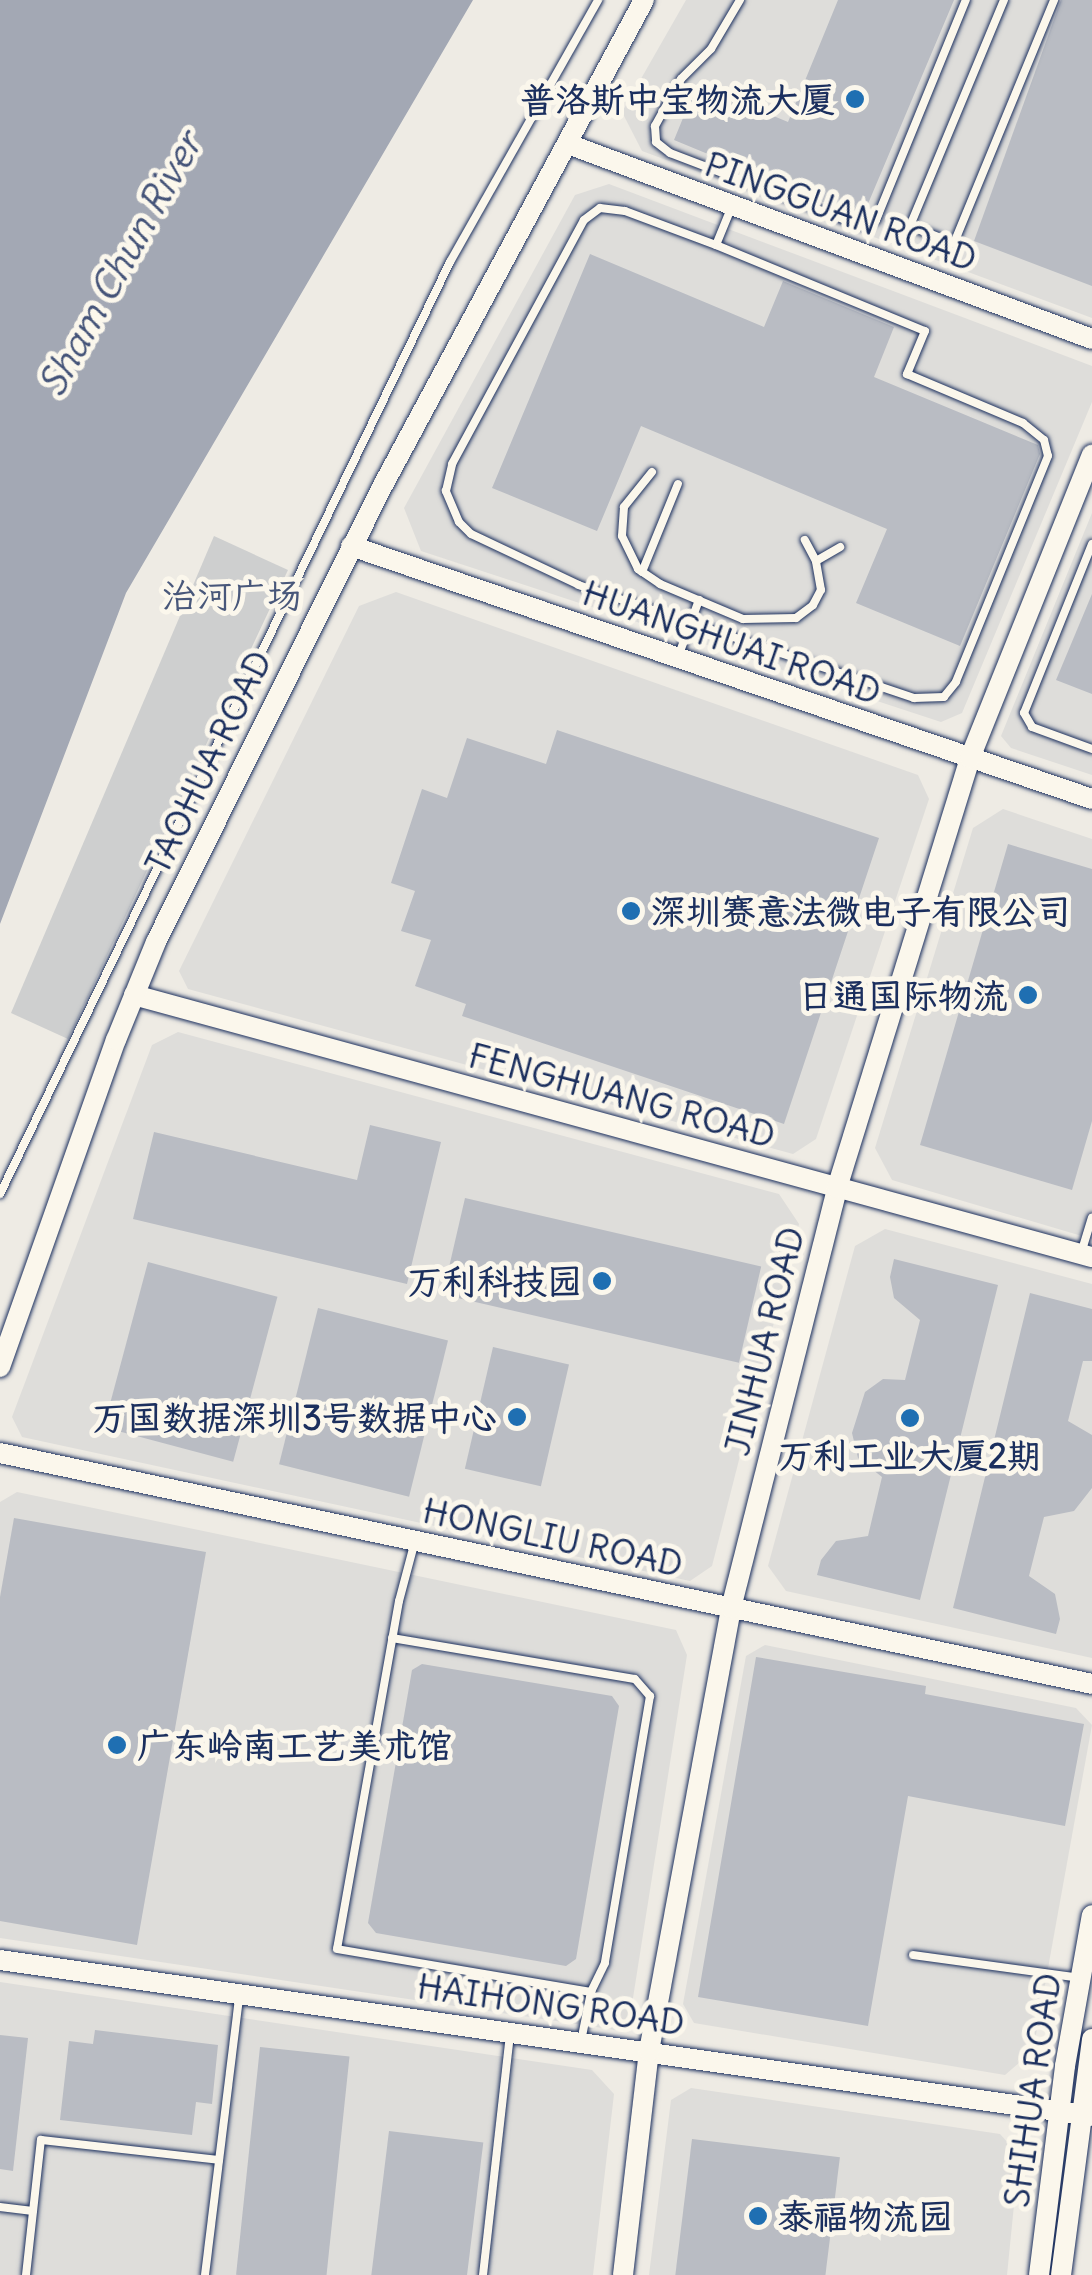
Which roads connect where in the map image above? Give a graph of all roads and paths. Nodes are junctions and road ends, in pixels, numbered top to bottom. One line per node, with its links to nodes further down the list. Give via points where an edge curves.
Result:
1 (598, 0): 28 (lane, via 450,262)
2 (644, 0): 7 (street, TAOHUA ROAD)
3 (740, 0): 4 (lane, via 712,49 681,79 655,126 656,142 861,226 876,220)
4 (966, 0)
5 (1004, 0): 6 (lane, via 910,226 954,243)
6 (1054, 0)
7 (568, 144): 8 (street, PINGGUAN ROAD); 16 (street, TAOHUA ROAD)
8 (732, 206): 9 (lane); 10 (street, PINGGUAN ROAD)
9 (716, 245): 21 (lane, via 625,211 592,212 447,479 451,508 471,534 578,586); 21 (lane, via 925,331 907,374 1022,423 1044,440 1048,456 956,682 944,697 914,698)
10 (1092, 339)
11 (1092, 455): 24 (street, JINHUA ROAD)
12 (652, 472): 19 (lane, via 631,494 622,520 624,546)
13 (678, 484): 19 (lane)
14 (805, 540): 18 (lane)
15 (1092, 544): 23 (lane, via 1024,713 1032,727)
16 (351, 546): 22 (street, HUANGHUAI ROAD); 26 (street, TAOHUA ROAD)
17 (840, 547): 18 (lane)
18 (816, 562): 20 (lane, via 821,590 796,618 743,618)
19 (642, 572): 20 (lane)
20 (699, 600): 21 (lane)
21 (690, 624): 22 (lane)
22 (678, 658): 24 (street, HUANGHUAI ROAD)
23 (1092, 748)
24 (970, 758): 25 (street, HUANGHUAI ROAD); 27 (street, JINHUA ROAD)
25 (1092, 799)
26 (134, 995): 27 (street, FENGHUANG ROAD); 31 (street, TAOHUA ROAD)
27 (836, 1188): 30 (street, FENGHUANG ROAD); 34 (street, JINHUA ROAD)
28 (0, 1194)
29 (1092, 1216): 30 (lane)
30 (1086, 1256)
31 (0, 1367)
32 (0, 1454): 33 (street, HONGLIU ROAD)
33 (415, 1541): 34 (street, HONGLIU ROAD); 35 (lane)
34 (731, 1608): 36 (street, HONGLIU ROAD); 46 (street, JINHUA ROAD)
35 (392, 1638): 41 (lane, via 645,1686 650,1709 605,1963); 41 (lane, via 336,1949)
36 (1092, 1684)
37 (1092, 1914): 40 (street, SHIHUA ROAD)
38 (914, 1955): 40 (lane)
39 (0, 1960): 42 (street, HAIHONG ROAD)
40 (1080, 1978): 47 (street, SHIHUA ROAD)
41 (590, 1992): 45 (lane)
42 (239, 1994): 43 (street, HAIHONG ROAD); 48 (lane)
43 (511, 2032): 45 (street, HAIHONG ROAD); 53 (lane)
44 (1092, 2039): 47 (street, SHIHUA ROAD)
45 (581, 2041): 46 (street, HAIHONG ROAD)
46 (649, 2050): 47 (street, HAIHONG ROAD); 54 (street, JINHUA ROAD)
47 (1077, 2113): 55 (street, SHIHUA ROAD); 56 (street, SHIHUA ROAD)
48 (219, 2160): 50 (lane, via 41,2140); 52 (lane)
49 (0, 2207): 50 (lane)
50 (33, 2210): 51 (lane)
51 (26, 2275)
52 (205, 2275)
53 (483, 2275)
54 (623, 2275)
55 (1039, 2275)
56 (1061, 2275)

